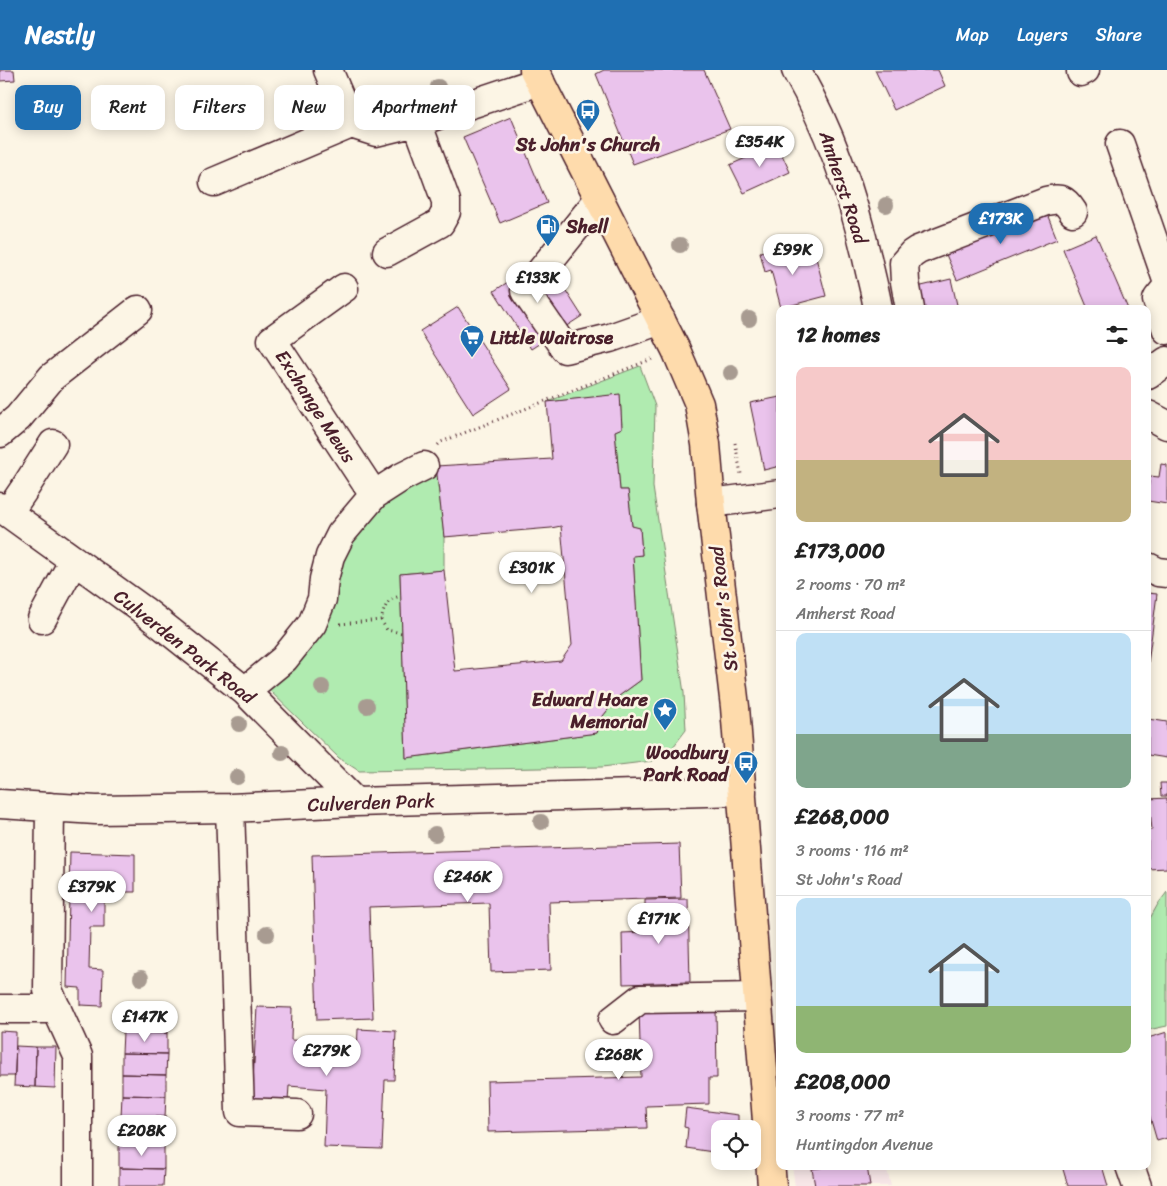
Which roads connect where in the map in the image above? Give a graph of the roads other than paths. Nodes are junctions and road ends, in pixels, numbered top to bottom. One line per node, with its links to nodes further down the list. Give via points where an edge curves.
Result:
1 (328, 70): 5 (street)
2 (796, 70): 18 (street, Amherst Road, via 820,117 845,180)
3 (537, 76): 4 (street); 12 (highway, St John's Road)
4 (475, 100)
5 (351, 124): 6 (street); 11 (street)
6 (354, 125)
7 (370, 130): 8 (street)
8 (384, 130)
9 (420, 130): 14 (street, via 444,194 446,212 440,223)
10 (1120, 144): 15 (street)
11 (214, 182)
12 (599, 199): 21 (highway, St John's Road); 21 (street, via 525,291 565,349)
13 (1073, 212): 19 (street, via 1068,204 1057,198 918,250 904,263)
14 (387, 252)
15 (1167, 280)
16 (1167, 287): 22 (street, via 1158,300)
17 (344, 288): 30 (street, Exchange Mews, via 272,340)
18 (877, 305)
19 (909, 305)
20 (138, 310): 27 (street, via 52,377 18,418)
21 (661, 320): 32 (highway, St John's Road, via 699,404)
22 (1167, 330)
23 (1167, 361): 24 (street)
24 (1151, 373)
25 (1151, 417): 26 (street)
26 (1167, 426)
27 (0, 433)
28 (53, 444): 33 (street, via 23,491)
29 (424, 466): 30 (street)
30 (374, 495): 38 (street, via 341,534 330,556 322,598 312,624 284,659)
31 (776, 495): 32 (street)
32 (711, 503): 39 (highway, St John's Road)
33 (4, 510): 34 (street, Culverden Park Road)
34 (74, 560): 37 (street); 38 (street, Culverden Park Road)
35 (1151, 568): 36 (street)
36 (1167, 573)
37 (42, 618)
38 (245, 691): 40 (street, Culverden Park Road)
39 (742, 791): 40 (street, Culverden Park); 44 (highway, St John's Road)
40 (355, 802): 43 (street, Culverden Park)
41 (0, 804): 42 (street, Culverden Park)
42 (50, 807): 43 (street, Culverden Park, via 96,810); 46 (street, via 48,990)
43 (230, 808): 49 (street, via 240,1112)
44 (758, 997): 47 (street, via 640,999); 48 (highway, St John's Road)
45 (0, 1009): 46 (street)
46 (57, 1009): 51 (street, via 78,1056)
47 (613, 1020)
48 (773, 1098): 52 (highway, St John's Road)
49 (297, 1114)
50 (1131, 1170): 53 (street)
51 (78, 1186)
52 (772, 1186)
53 (1137, 1186)

